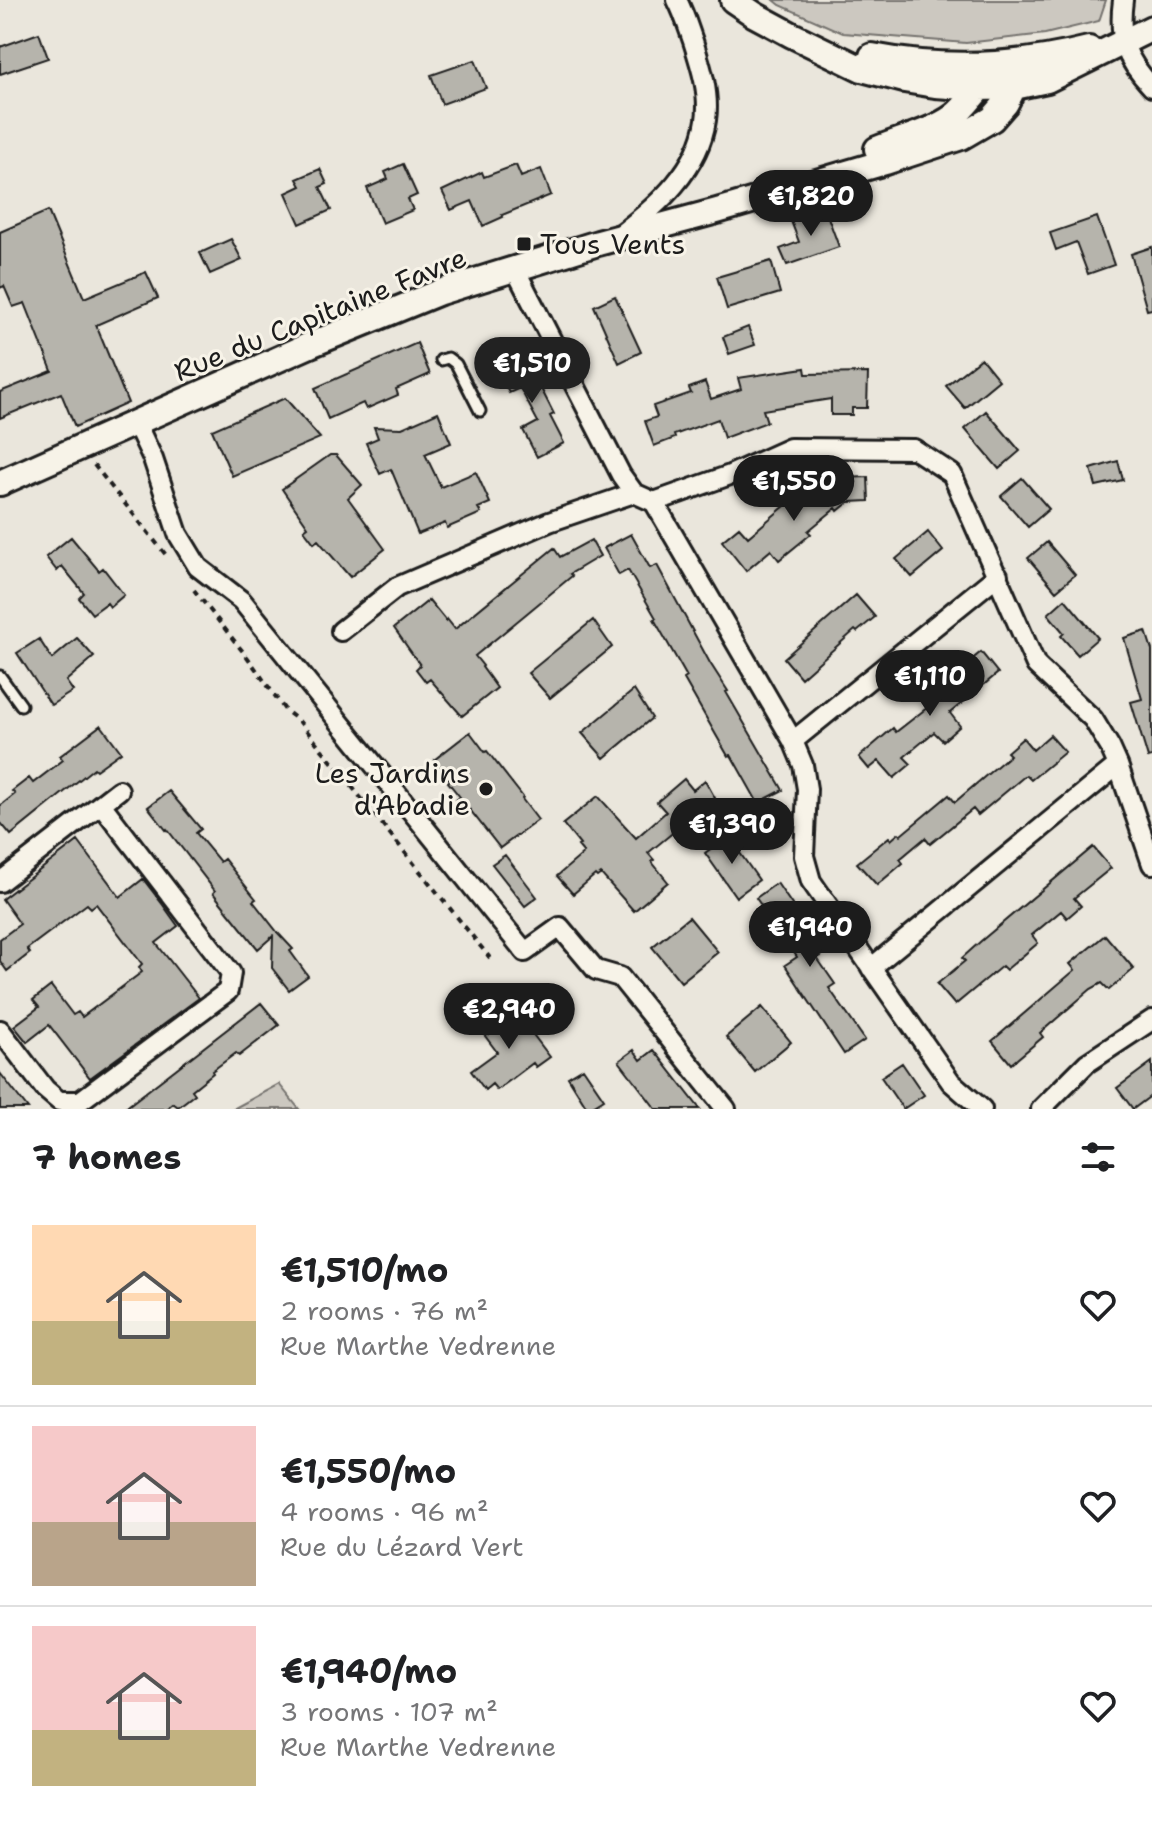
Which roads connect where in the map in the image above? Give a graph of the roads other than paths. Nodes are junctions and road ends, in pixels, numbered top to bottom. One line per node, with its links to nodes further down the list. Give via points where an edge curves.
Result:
1 (677, 0): 11 (street, via 702,71 706,122 688,167 650,211)
2 (733, 0): 6 (street)
3 (1123, 0): 5 (street)
4 (1152, 28): 5 (street)
5 (1122, 41): 7 (street, via 1033,73); 7 (street, via 1047,80); 8 (street)
6 (817, 47): 7 (street); 9 (street, via 862,69 904,80)
7 (1010, 75): 9 (street); 10 (street, Rue du Capitaine Favre, via 1006,103 992,119 961,137)
8 (1152, 87)
9 (980, 88): 10 (street, Rue du Capitaine Favre, via 942,123)
10 (717, 211): 11 (street, Rue du Capitaine Favre)
11 (614, 240): 12 (street, Rue du Capitaine Favre)
12 (515, 269): 15 (street, Rue du Capitaine Favre, via 384,314); 17 (street)
13 (441, 360): 14 (lane, via 456,364)
14 (480, 411)
15 (136, 423): 16 (street, Rue du Capitaine Favre); 32 (street, via 178,534 198,567 242,601 525,952 560,927 596,970 620,977)
16 (0, 483)
17 (634, 493): 18 (street); 20 (street, via 549,522 397,587)
18 (654, 502): 19 (street, via 790,448 914,449 952,474); 23 (street)
19 (998, 575): 23 (street); 24 (street, via 1036,665 1093,719)
20 (341, 631)
21 (0, 676): 22 (lane)
22 (21, 705)
23 (793, 741): 29 (street, via 807,789 804,856 811,881)
24 (1118, 765): 27 (street); 29 (street)
25 (119, 790): 26 (street)
26 (101, 804): 28 (street); 31 (street, via 231,973 228,991 80,1101 59,1101 45,1089)
27 (1152, 864)
28 (0, 882)
29 (871, 968): 33 (street, via 951,1082)
30 (1152, 1020): 34 (street, via 1087,1063)
31 (0, 1030)
32 (726, 1109)
33 (982, 1109)
34 (1041, 1109)

